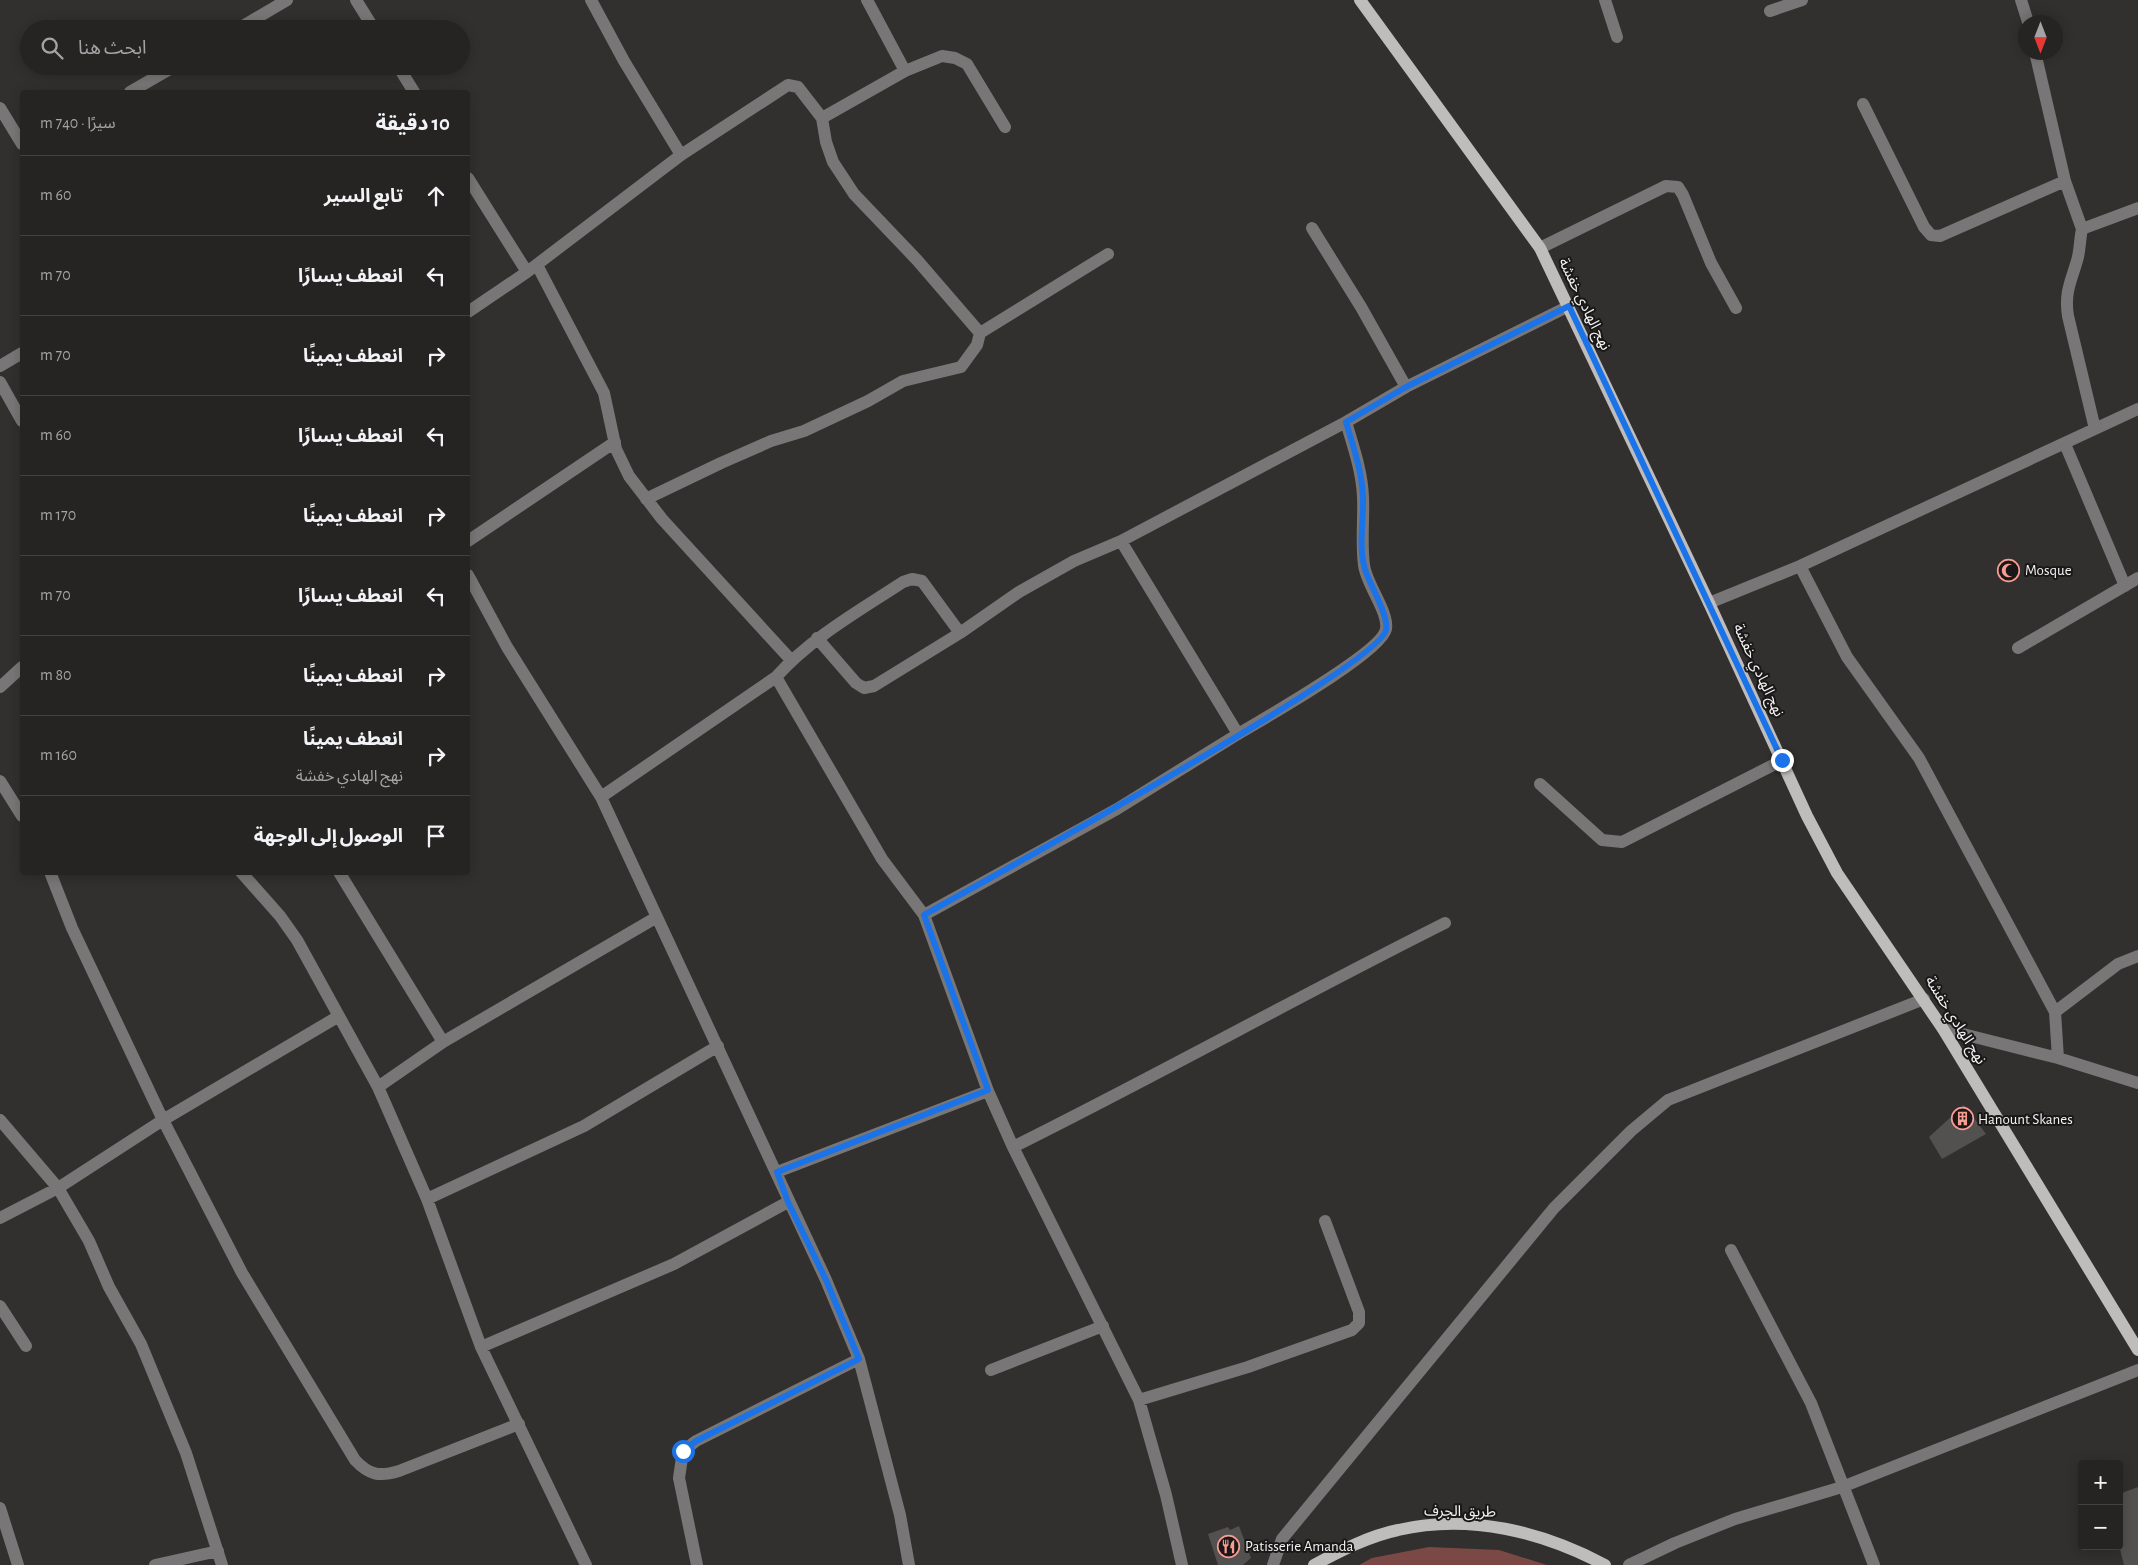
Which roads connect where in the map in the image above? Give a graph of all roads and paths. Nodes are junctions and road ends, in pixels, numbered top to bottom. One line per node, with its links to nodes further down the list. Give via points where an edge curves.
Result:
1 (287, 0): 11 (street)
2 (356, 0): 12 (street)
3 (591, 0): 25 (street)
4 (867, 0): 15 (street)
5 (1360, 0): 31 (main road, نهج الهادي خفشة)
6 (1605, 0): 13 (street)
7 (1802, 0): 9 (street)
8 (2021, 0): 10 (street)
9 (1770, 11)
10 (2026, 15)
11 (253, 20)
12 (368, 20)
13 (1617, 37)
14 (2037, 60): 27 (street)
15 (905, 71): 22 (street); 23 (street, via 942,56 967,64)
16 (159, 75): 18 (street)
17 (404, 75): 19 (street)
18 (133, 90)
19 (413, 90)
20 (1863, 104): 27 (street, via 1924,227 1931,235 1940,236)
21 (0, 108): 24 (street)
22 (822, 118): 25 (street, via 798,87 788,84); 37 (street, via 833,162 854,194)
23 (1005, 127)
24 (20, 141)
25 (681, 155): 33 (street)
26 (470, 181): 33 (street)
27 (2065, 181): 30 (street)
28 (2138, 208): 30 (street)
29 (1312, 228): 41 (street)
30 (2082, 229): 45 (street, via 2066,300)
31 (1540, 248): 34 (main road, نهج الهادي خفشة); 35 (street, via 1666,186 1678,186 1711,263)
32 (1108, 254): 37 (street)
33 (532, 269): 36 (street); 46 (street, via 604,393)
34 (1569, 306): 41 (street); 55 (main road, نهج الهادي خفشة)
35 (1736, 308)
36 (470, 311)
37 (980, 333): 48 (street, via 977,345 961,367 903,381 868,402 804,431 770,441)
38 (20, 353): 39 (street)
39 (0, 366)
40 (0, 382): 43 (street)
41 (1406, 387): 44 (street)
42 (2138, 409): 45 (street)
43 (20, 417)
44 (1346, 422): 50 (street); 63 (street, via 1363,495 1364,568 1386,630 1381,640 1339,673)
45 (2095, 429): 47 (street)
46 (615, 442): 48 (street, via 621,462); 49 (street)
47 (2064, 444): 51 (street); 54 (street)
48 (646, 499): 59 (street)
49 (470, 540)
50 (1121, 542): 56 (street, via 1074,561 1019,592); 63 (street)
51 (1800, 566): 55 (street); 77 (street, via 1847,657 1919,758)
52 (2138, 578): 54 (street)
53 (470, 579): 67 (street, via 507,646)
54 (2124, 586): 58 (street)
55 (1710, 603): 64 (main road, نهج الهادي خفشة)
56 (960, 633): 57 (street, via 874,686 864,688); 57 (street, via 922,581 912,579)
57 (817, 638): 59 (street)
58 (2018, 648)
59 (792, 660): 61 (street)
60 (20, 669): 62 (street)
61 (776, 677): 67 (street); 72 (street, via 882,859)
62 (0, 687)
63 (1238, 734): 72 (street, via 1117,809)
64 (1782, 760): 66 (street, via 1622,842 1602,840); 76 (main road, نهج الهادي خفشة, via 1837,873)
65 (0, 781): 68 (street)
66 (1540, 784)
67 (601, 797): 73 (street)
68 (20, 813)
69 (51, 875): 87 (street, via 72,928)
70 (244, 875): 78 (street, via 297,940)
71 (341, 875): 80 (street)
72 (924, 915): 85 (street)
73 (657, 917): 80 (street); 81 (street)
74 (1445, 924): 88 (street)
75 (2138, 956): 77 (street, via 2118,964)
76 (1924, 1000): 79 (main road, نهج الهادي خفشة); 116 (street, via 1668,1100 1631,1131 1554,1208 1282,1539)
77 (2055, 1012): 82 (street)
78 (339, 1016): 84 (street); 87 (street)
79 (1943, 1029): 82 (street); 100 (main road, نهج الهادي خفشة)
80 (443, 1042): 84 (street)
81 (718, 1046): 89 (street); 91 (street, via 584,1126)
82 (2058, 1058): 83 (street)
83 (2138, 1083)
84 (378, 1087): 91 (street)
85 (988, 1090): 88 (street); 89 (street)
86 (0, 1120): 90 (street)
87 (163, 1120): 90 (street); 105 (street, via 242,1273 364,1470 374,1475 399,1472)
88 (1013, 1147): 97 (street)
89 (777, 1172): 92 (street)
90 (58, 1188): 93 (street); 108 (street, via 141,1344 186,1453)
91 (428, 1199): 99 (street)
92 (788, 1202): 99 (street, via 674,1264); 101 (street)
93 (0, 1218)
94 (1325, 1221): 104 (street, via 1359,1312 1358,1323 1352,1330 1248,1367)
95 (1732, 1250): 106 (street, via 1811,1403)
96 (0, 1306): 98 (street)
97 (1103, 1326): 102 (street); 104 (street)
98 (26, 1346)
99 (481, 1347): 105 (street)
100 (2138, 1350)
101 (859, 1359): 113 (street, via 696,1441 683,1451 679,1478); 114 (street, via 900,1515)
102 (992, 1370)
103 (2138, 1370): 106 (street)
104 (1139, 1400): 115 (street)
105 (520, 1424): 112 (street)
106 (1842, 1486): 119 (street, via 1735,1519); 120 (street)
107 (0, 1508): 109 (street)
108 (218, 1551): 110 (street); 111 (street)
109 (18, 1565)
110 (156, 1565)
111 (222, 1565)
112 (586, 1565)
113 (698, 1565)
114 (909, 1565)
115 (1182, 1565)
116 (1273, 1565)
117 (1314, 1565): 118 (main road, طريق الجرف, via 1366,1540 1398,1530 1429,1525 1461,1525 1504,1528 1544,1537 1575,1548)
118 (1606, 1565)
119 (1629, 1565)
120 (1874, 1565)

